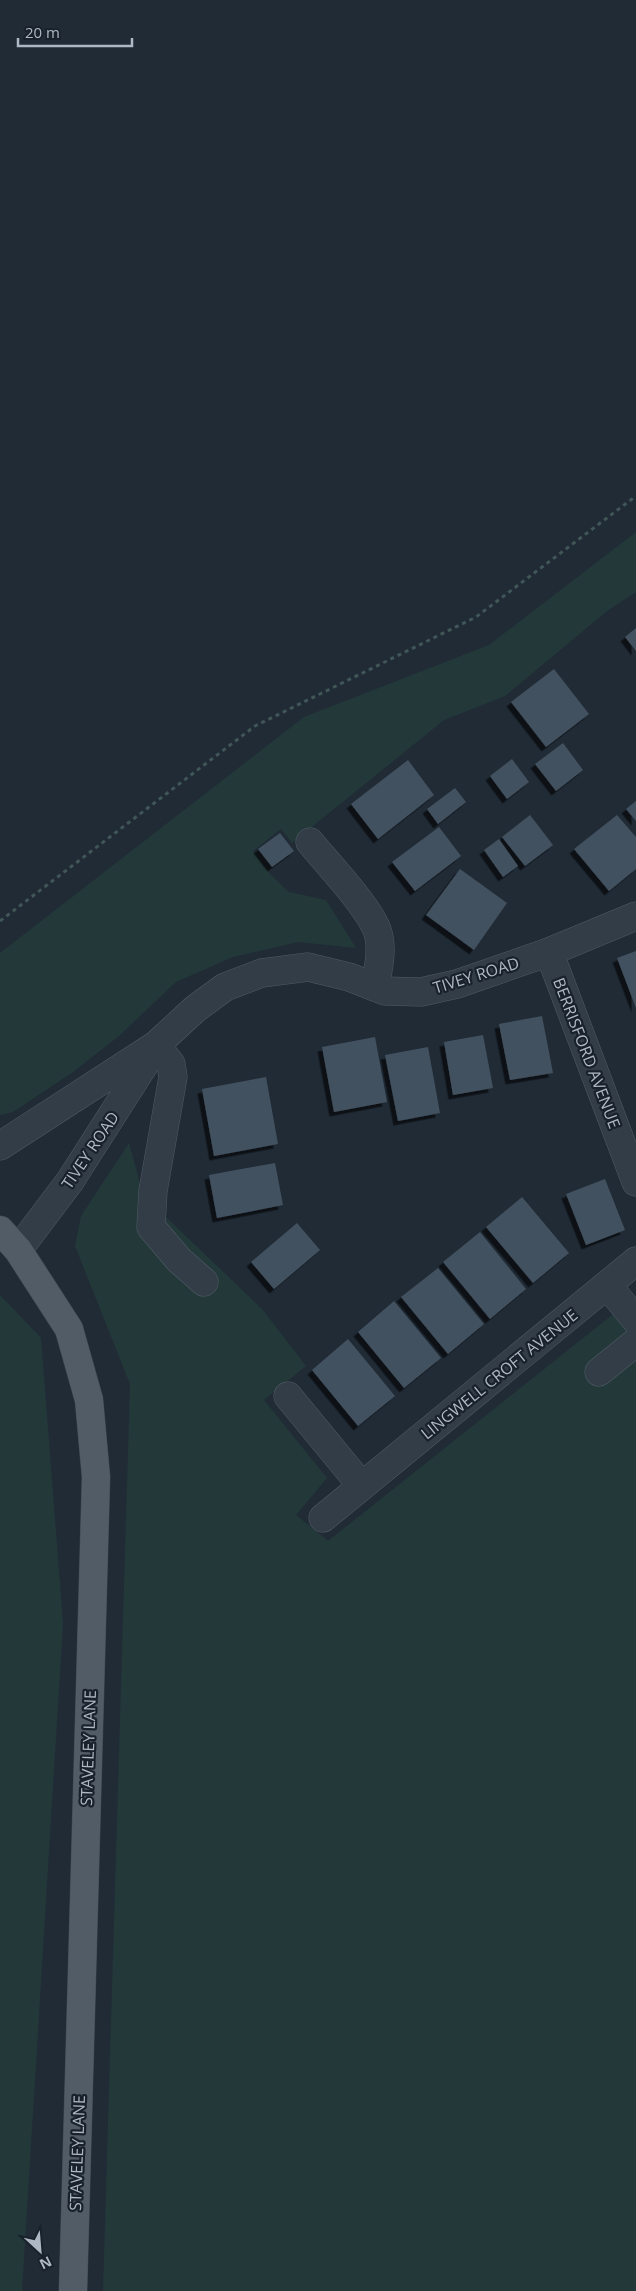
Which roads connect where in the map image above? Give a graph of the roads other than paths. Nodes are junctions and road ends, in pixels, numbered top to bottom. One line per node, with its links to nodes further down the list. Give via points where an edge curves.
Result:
1 (310, 842): 4 (street, via 368,914 378,933 380,954)
2 (636, 916): 3 (street, TIVEY ROAD)
3 (549, 952): 4 (street, TIVEY ROAD, via 457,984 421,992 385,991); 7 (street, BERRISFORD AVENUE)
4 (375, 987): 5 (street, TIVEY ROAD, via 308,967 262,973 225,987 195,1009)
5 (156, 1046): 6 (street, TIVEY ROAD); 9 (street, TIVEY ROAD, via 70,1181); 11 (street, via 171,1064 173,1077 153,1191 151,1227 179,1260)
6 (0, 1146)
7 (636, 1182)
8 (0, 1230): 9 (main road, STAVELEY LANE)
9 (18, 1250): 19 (main road, STAVELEY LANE, via 69,1329 88,1400 96,1477)
10 (636, 1261): 12 (street, LINGWELL CROFT AVENUE)
11 (204, 1282)
12 (607, 1285): 13 (street); 17 (street, LINGWELL CROFT AVENUE)
13 (636, 1320)
14 (636, 1342): 15 (street)
15 (599, 1372)
16 (288, 1396): 17 (street)
17 (362, 1486): 18 (street, LINGWELL CROFT AVENUE)
18 (323, 1518)
19 (73, 2291)

